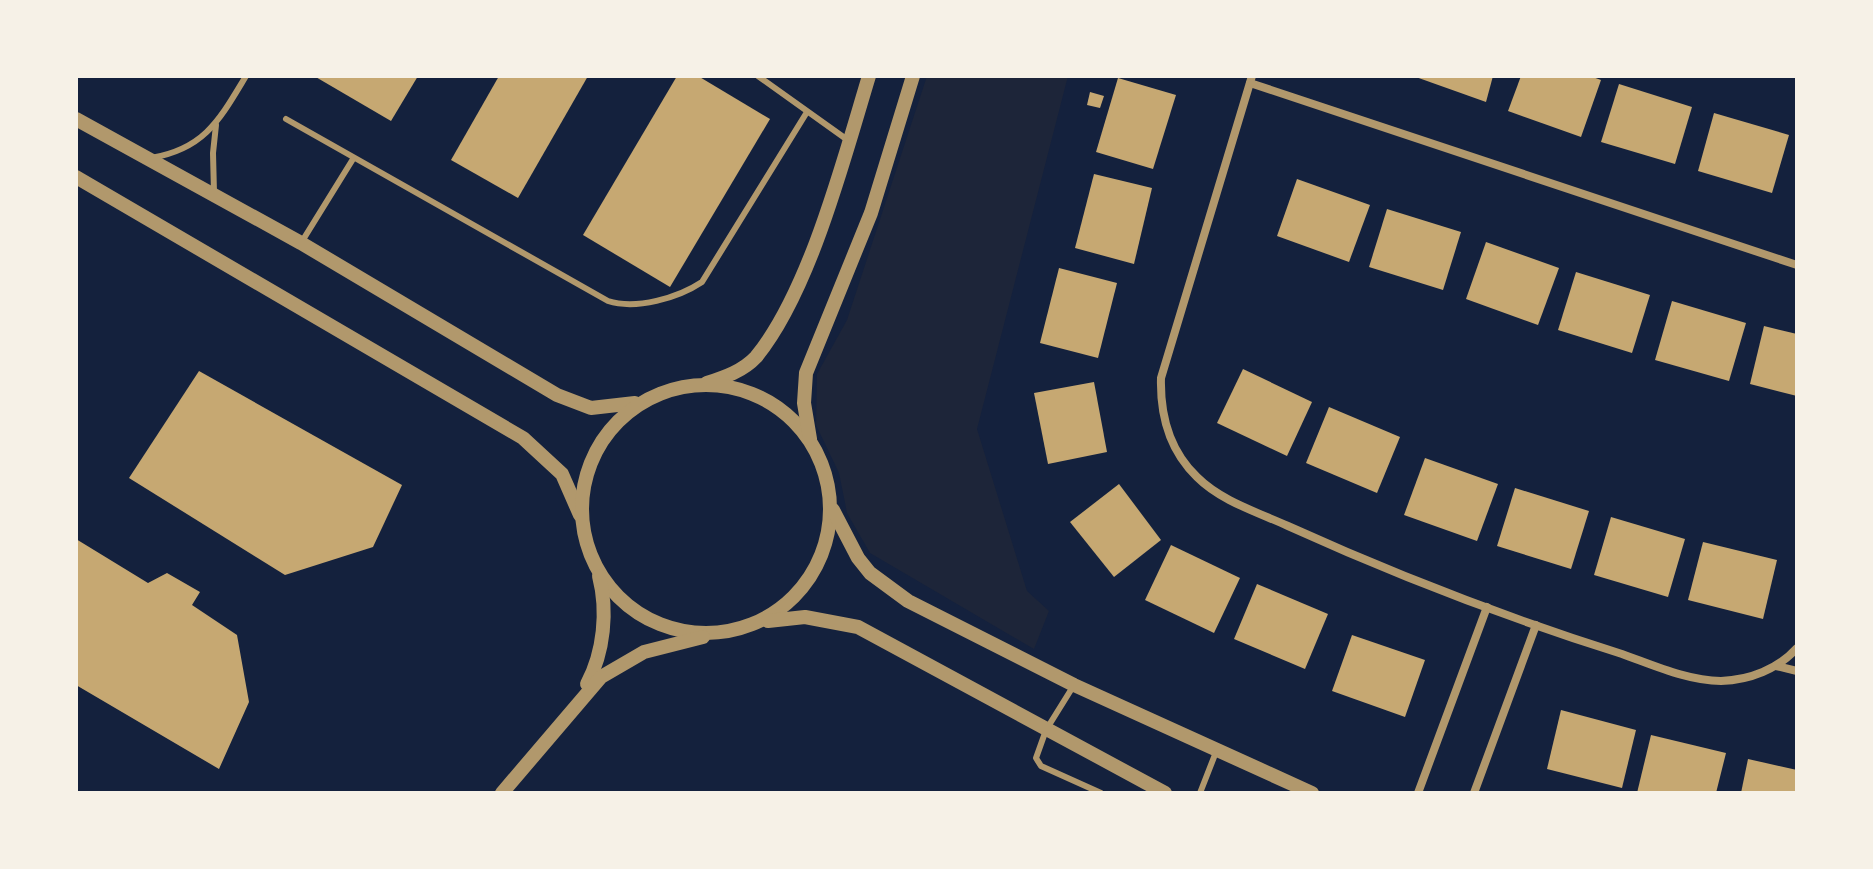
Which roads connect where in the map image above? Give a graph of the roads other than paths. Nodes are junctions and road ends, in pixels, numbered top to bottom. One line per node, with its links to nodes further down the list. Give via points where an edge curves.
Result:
1 (246, 76): 9 (lane)
2 (758, 76): 6 (lane)
3 (869, 76): 10 (street)
4 (913, 76): 19 (street, via 871,213 806,373)
5 (1251, 80): 16 (street); 23 (street, via 1161,378 1162,413 1173,446 1184,464 1217,493)
6 (807, 112): 10 (lane); 12 (lane, via 709,274 682,293 636,304 608,301)
7 (76, 119): 11 (street)
8 (286, 119): 12 (lane)
9 (216, 125): 11 (lane, via 178,151); 14 (lane)
10 (849, 141): 17 (street, via 819,232 765,343 743,368)
11 (148, 158): 14 (street)
12 (353, 159): 15 (lane)
13 (76, 177): 21 (street, via 523,438 562,474)
14 (214, 195): 15 (street)
15 (301, 243): 18 (street, via 575,404 607,409)
16 (1797, 265)
17 (706, 384): 18 (street, via 675,388); 19 (street, via 746,391 782,410)
18 (647, 400): 21 (street, via 623,416 590,464)
19 (810, 440): 20 (street, via 825,470)
20 (831, 503): 24 (street, via 827,540 813,574 790,602); 30 (street, via 846,542 886,586)
21 (583, 522): 22 (street)
22 (598, 570): 26 (street, via 620,599 649,620 683,632); 31 (street, via 605,610 602,633 593,672)
23 (1487, 607): 25 (street); 39 (street)
24 (760, 622): 26 (street); 32 (street, via 805,617 858,627)
25 (1536, 625): 28 (street, via 1700,679 1740,679); 40 (street)
26 (718, 634): 31 (street, via 644,652 601,677)
27 (1797, 648): 28 (street)
28 (1776, 666): 29 (street)
29 (1797, 671)
30 (1074, 685): 32 (lane); 33 (street)
31 (575, 705): 34 (street)
32 (1046, 730): 35 (lane, via 1037,748 1041,766); 36 (street)
33 (1217, 751): 37 (lane); 38 (street)
34 (502, 793)
35 (1101, 793)
36 (1165, 793)
37 (1200, 793)
38 (1312, 793)
39 (1418, 793)
40 (1474, 793)

